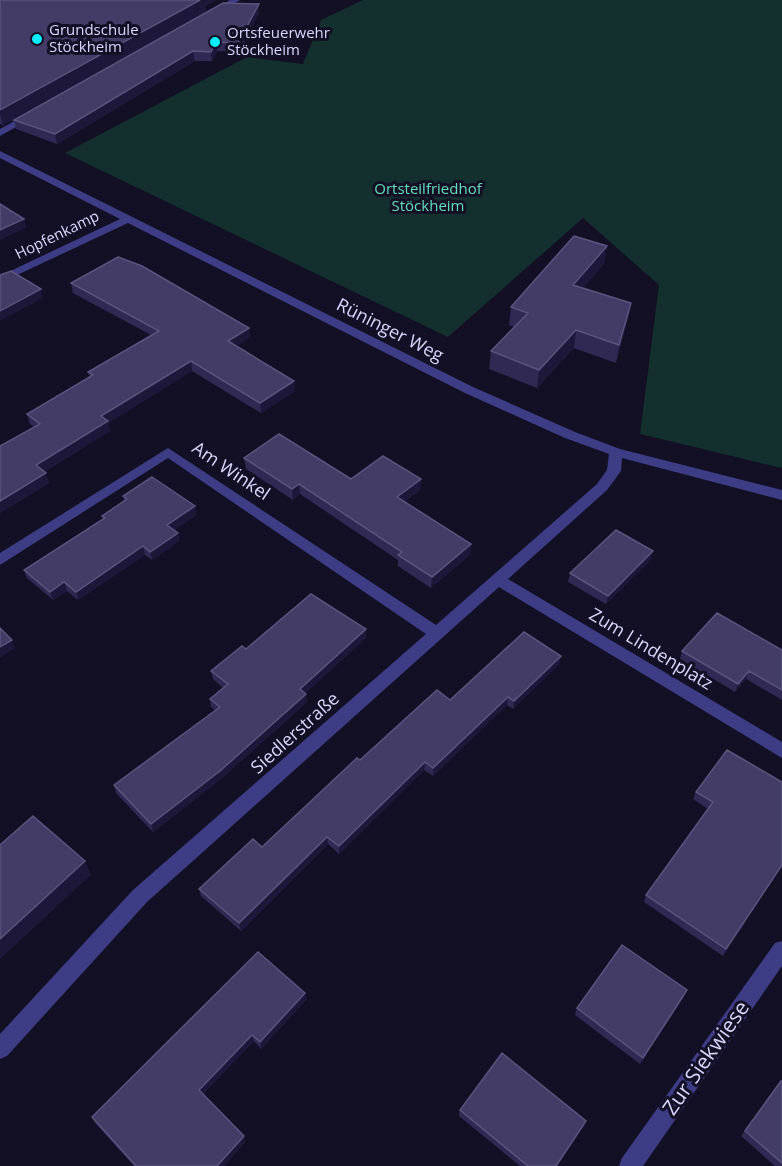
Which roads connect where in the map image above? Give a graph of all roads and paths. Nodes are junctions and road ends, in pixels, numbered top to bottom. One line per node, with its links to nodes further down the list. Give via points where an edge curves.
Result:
1 (236, 0): 2 (street)
2 (205, 17)
3 (41, 110): 4 (street)
4 (0, 133)
5 (0, 153): 6 (street, Rüninger Weg)
6 (128, 219): 7 (street, Hopfenkamp); 8 (street, Rüninger Weg, via 469,390)
7 (0, 280)
8 (616, 452): 9 (street, Rüninger Weg); 11 (street, Siedlerstraße, via 614,471 602,487)
9 (782, 495)
10 (0, 560): 12 (street, Am Winkel, via 168,453)
11 (499, 580): 12 (street, Siedlerstraße); 13 (street, Zum Lindenplatz)
12 (437, 633): 15 (street, Siedlerstraße, via 140,896)
13 (782, 752)
14 (782, 950): 16 (street, Zur Siekwiese)
15 (0, 1049)
16 (630, 1166)

